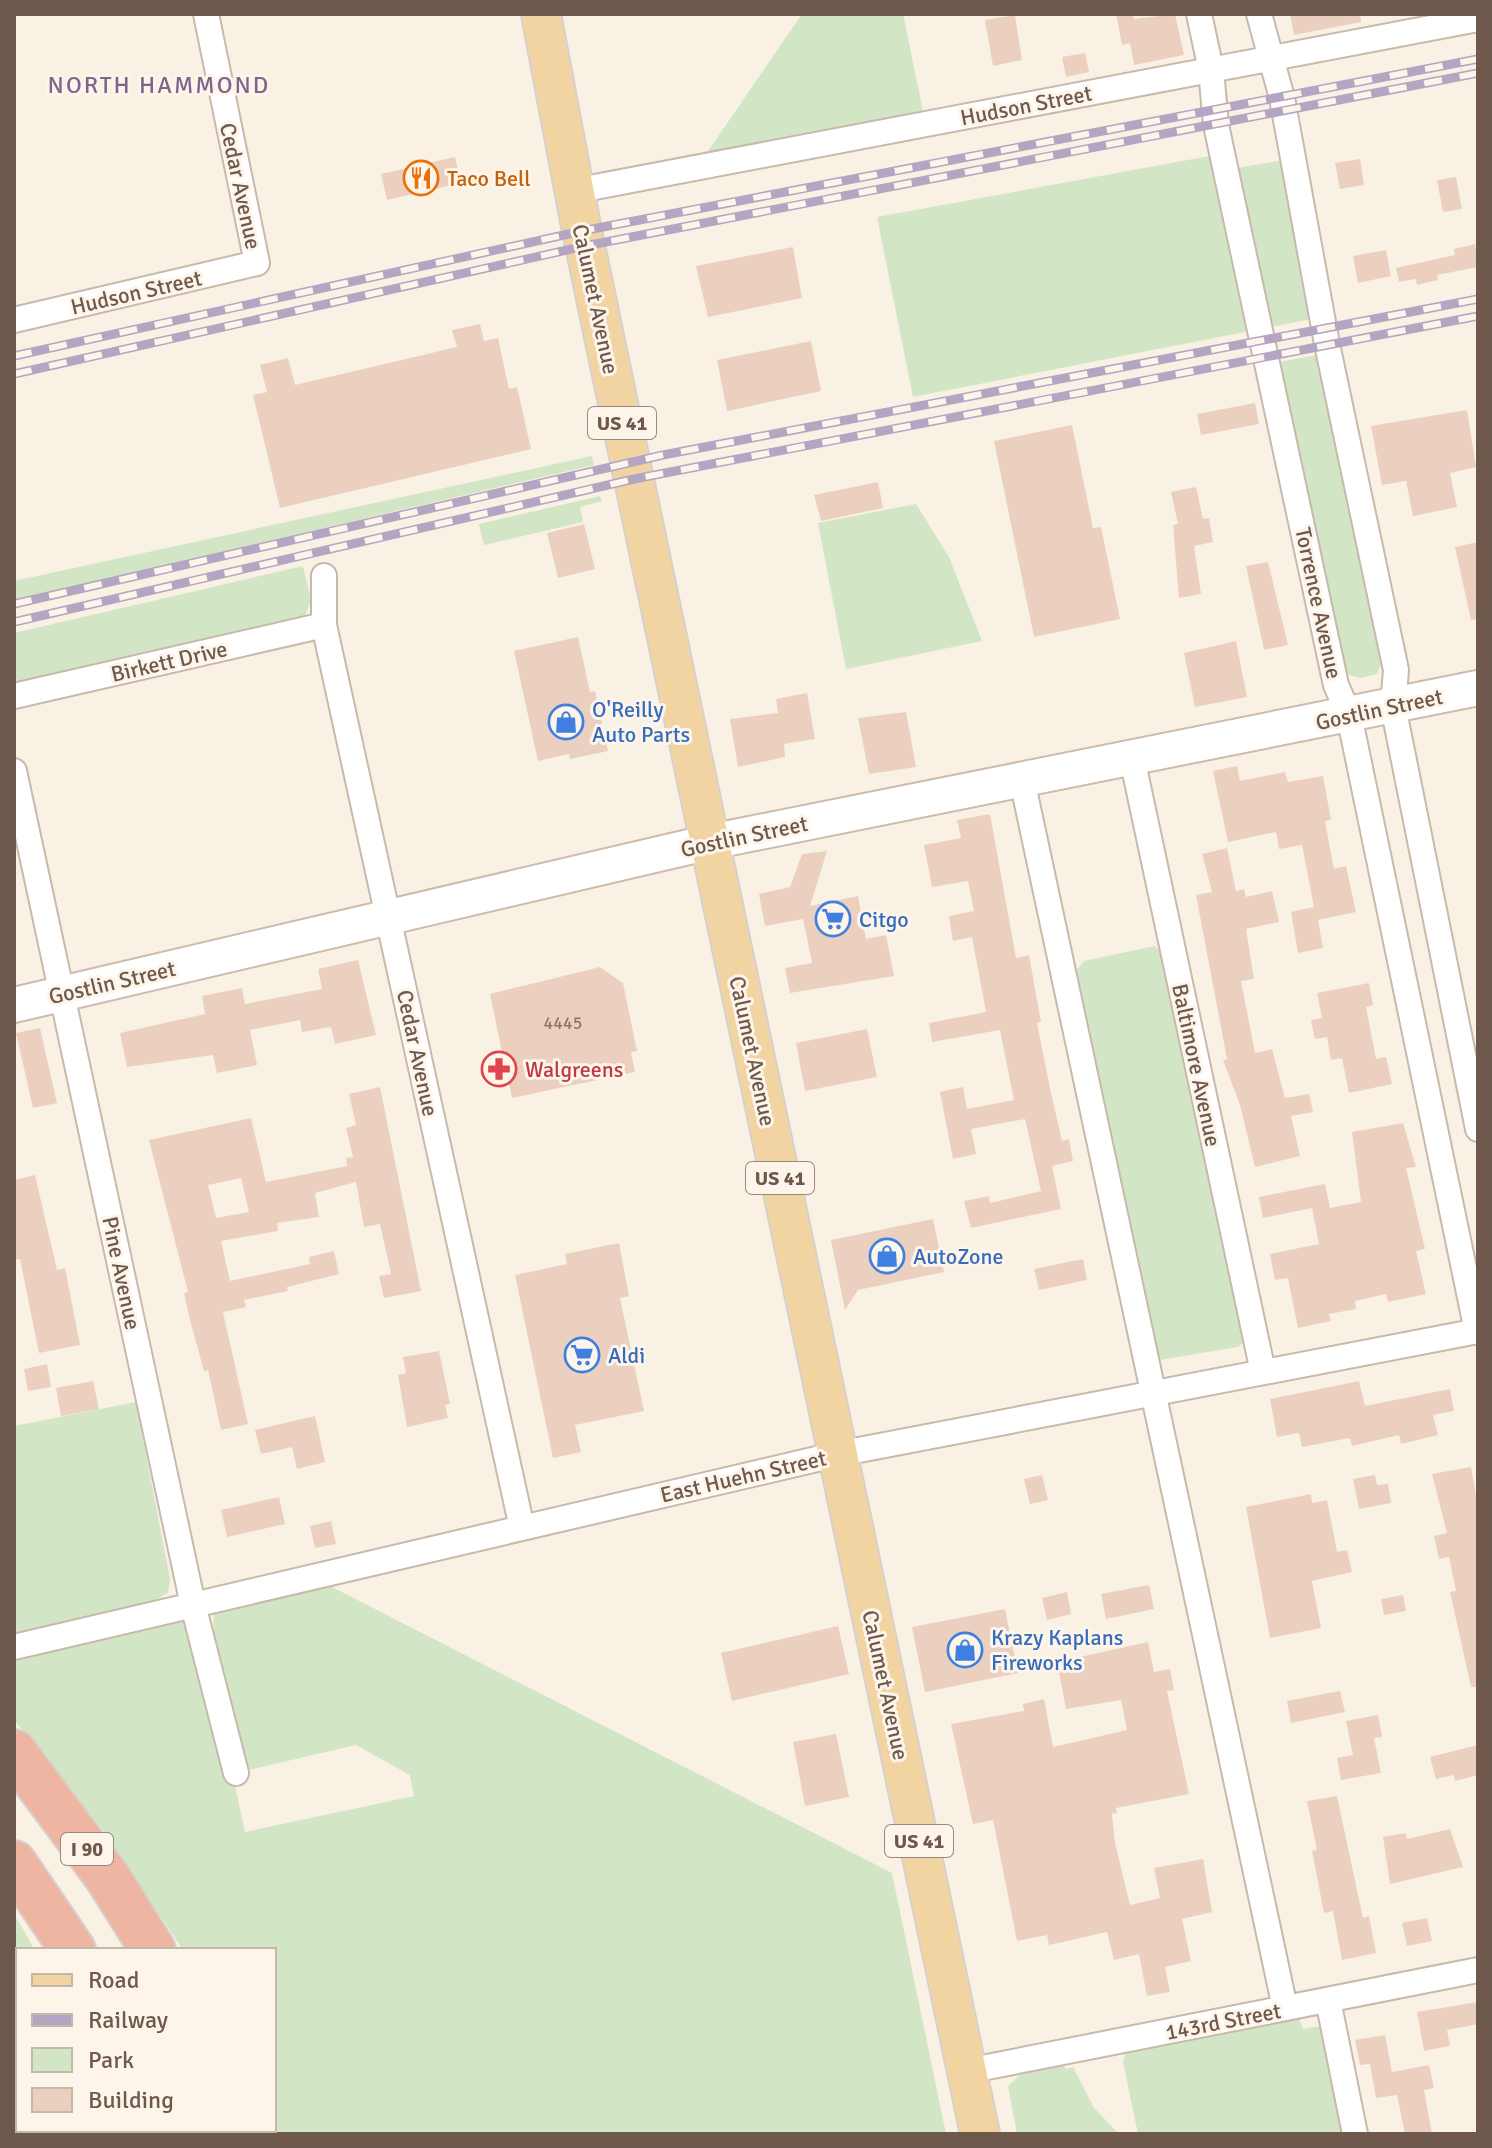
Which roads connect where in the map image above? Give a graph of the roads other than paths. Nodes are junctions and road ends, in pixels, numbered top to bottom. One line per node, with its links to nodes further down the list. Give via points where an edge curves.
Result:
1 (206, 14): 9 (street, Cedar Avenue)
2 (541, 14): 8 (main road, Calumet Avenue / US 41)
3 (1199, 14): 7 (street, Torrence Avenue)
4 (1259, 14): 6 (street)
5 (1478, 19): 6 (street, Hudson Street)
6 (1269, 59): 7 (street, Hudson Street); 15 (street, via 1282,98 1396,670)
7 (1211, 70): 8 (street, Hudson Street); 16 (street, Torrence Avenue, via 1216,125 1336,685)
8 (574, 191): 20 (main road, Calumet Avenue / US 41)
9 (257, 263): 10 (street, Hudson Street)
10 (14, 320)
11 (324, 576): 12 (street, Cedar Avenue)
12 (324, 625): 14 (street, Birkett Drive); 21 (street, Cedar Avenue)
13 (1478, 688): 15 (main road, Gostlin Street)
14 (14, 696)
15 (1393, 706): 16 (main road, Gostlin Street); 24 (street)
16 (1349, 715): 17 (main road, Gostlin Street); 25 (street, Torrence Avenue)
17 (1132, 758): 19 (main road, Gostlin Street); 26 (street, Baltimore Avenue)
18 (14, 771): 22 (street, Pine Avenue)
19 (1022, 780): 20 (main road, Gostlin Street); 27 (street)
20 (710, 842): 21 (main road, Gostlin Street); 28 (main road, Calumet Avenue / US 41)
21 (388, 917): 22 (main road, Gostlin Street); 29 (street, Cedar Avenue)
22 (62, 994): 23 (main road, Gostlin Street); 30 (street, Pine Avenue)
23 (14, 1005)
24 (1478, 1129)
25 (1478, 1331): 26 (street, East Huehn Street)
26 (1263, 1372): 27 (street, East Huehn Street)
27 (1153, 1393): 28 (street, East Huehn Street); 39 (street)
28 (838, 1454): 29 (street, East Huehn Street); 40 (main road, Calumet Avenue / US 41)
29 (522, 1528): 30 (street, East Huehn Street)
30 (193, 1605): 31 (street, East Huehn Street); 33 (street, Pine Avenue)
31 (14, 1647)
32 (14, 1752): 36 (highway, I 90, via 108,1878)
33 (236, 1773)
34 (14, 1863): 35 (highway)
35 (72, 1948)
36 (152, 1948)
37 (1478, 1970): 38 (street, 143rd Street)
38 (1328, 2000): 39 (street, 143rd Street); 42 (street)
39 (1285, 2008): 40 (street, 143rd Street)
40 (967, 2071): 41 (main road, Calumet Avenue / US 41)
41 (980, 2134)
42 (1355, 2134)

